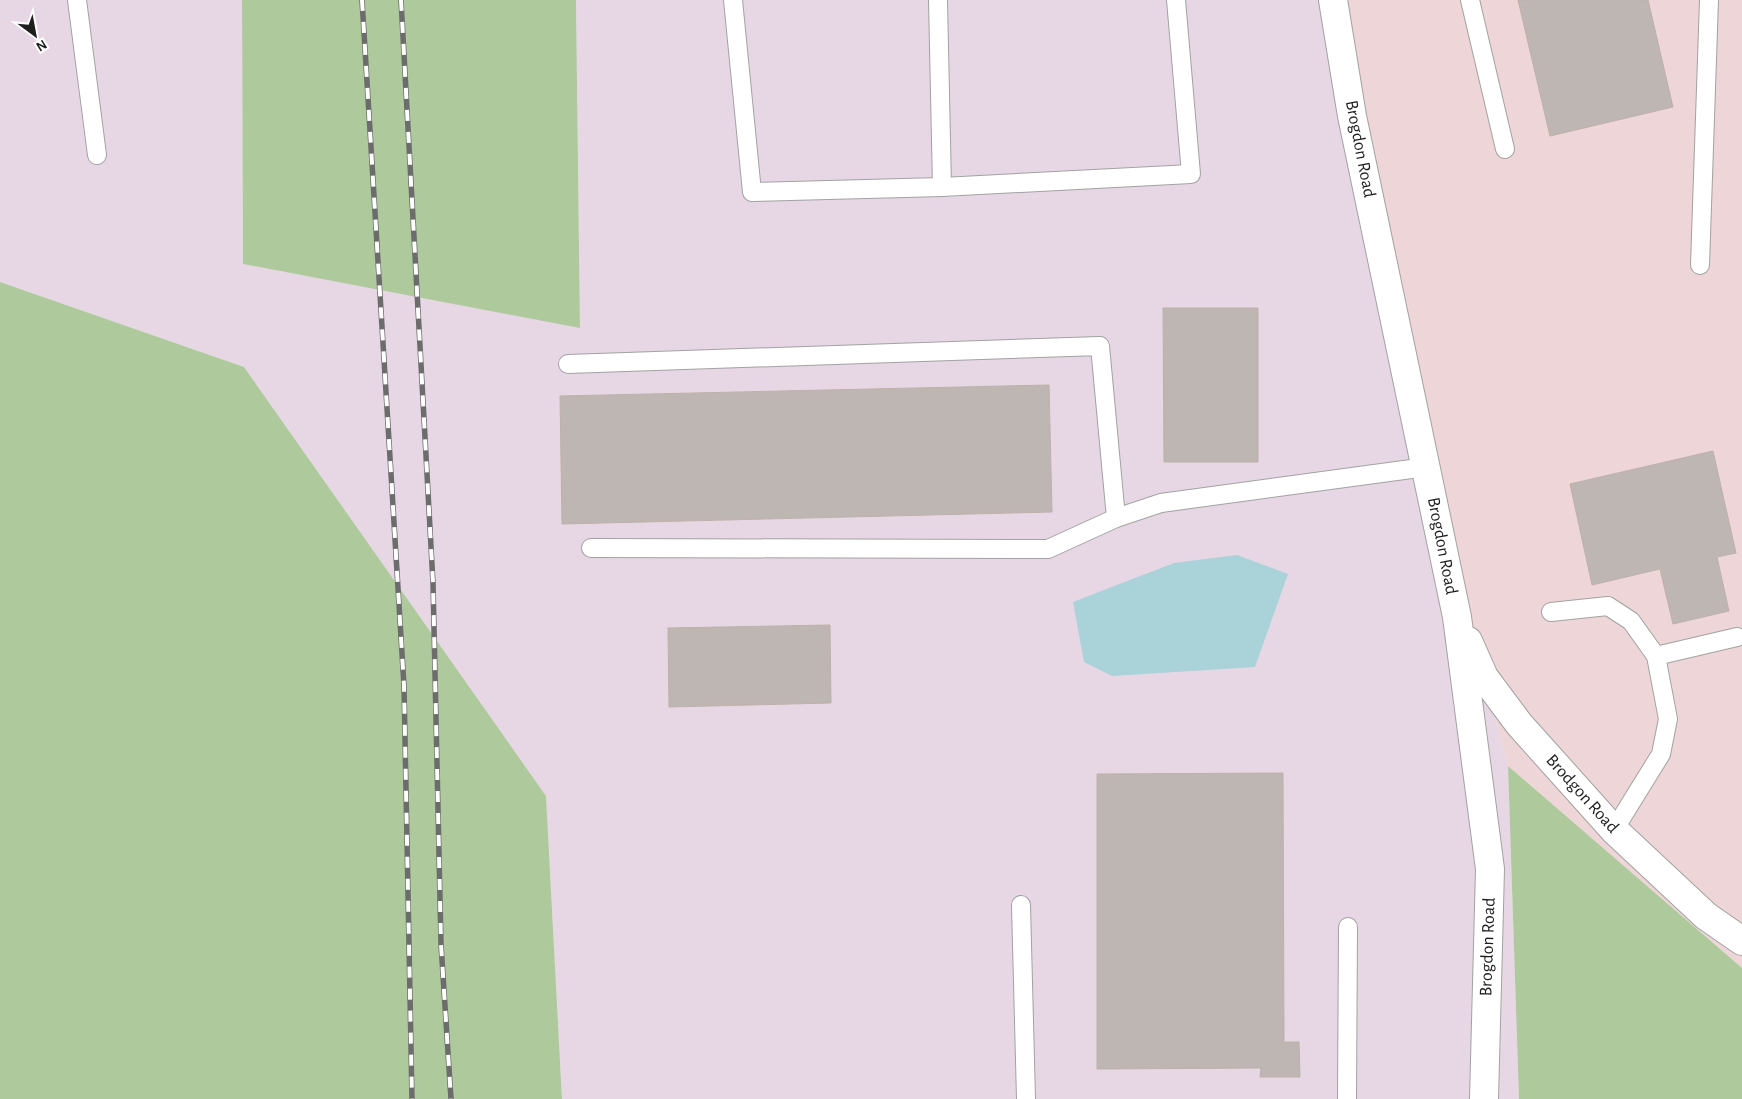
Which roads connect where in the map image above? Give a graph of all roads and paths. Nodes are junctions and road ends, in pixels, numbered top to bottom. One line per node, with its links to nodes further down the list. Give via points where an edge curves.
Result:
1 (76, 0): 9 (lane)
2 (733, 0): 10 (lane, via 752,192)
3 (938, 0): 10 (lane)
4 (1176, 0): 10 (lane, via 1191,174)
5 (1333, 0): 13 (street, Brogdon Road, via 1352,116)
6 (1470, 0): 8 (lane)
7 (1709, 0): 11 (lane)
8 (1505, 149)
9 (97, 155)
10 (942, 187)
11 (1700, 265)
12 (568, 364): 14 (lane, via 1100,346)
13 (1426, 467): 14 (lane, via 1160,503); 17 (street, Brogdon Road)
14 (1116, 518): 15 (lane, via 1048,549)
15 (591, 548)
16 (1551, 612): 19 (lane, via 1608,606 1632,621)
17 (1457, 617): 20 (street, Brodgon Road, via 1484,677 1519,724); 26 (street, Brogdon Road, via 1490,869)
18 (1737, 636): 19 (lane)
19 (1656, 656): 20 (lane, via 1668,719 1661,754)
20 (1614, 830): 23 (street, Brodgon Road, via 1706,916)
21 (1021, 905): 24 (lane)
22 (1348, 927): 25 (lane)
23 (1742, 941)
24 (1026, 1099)
25 (1347, 1099)
26 (1484, 1099)

